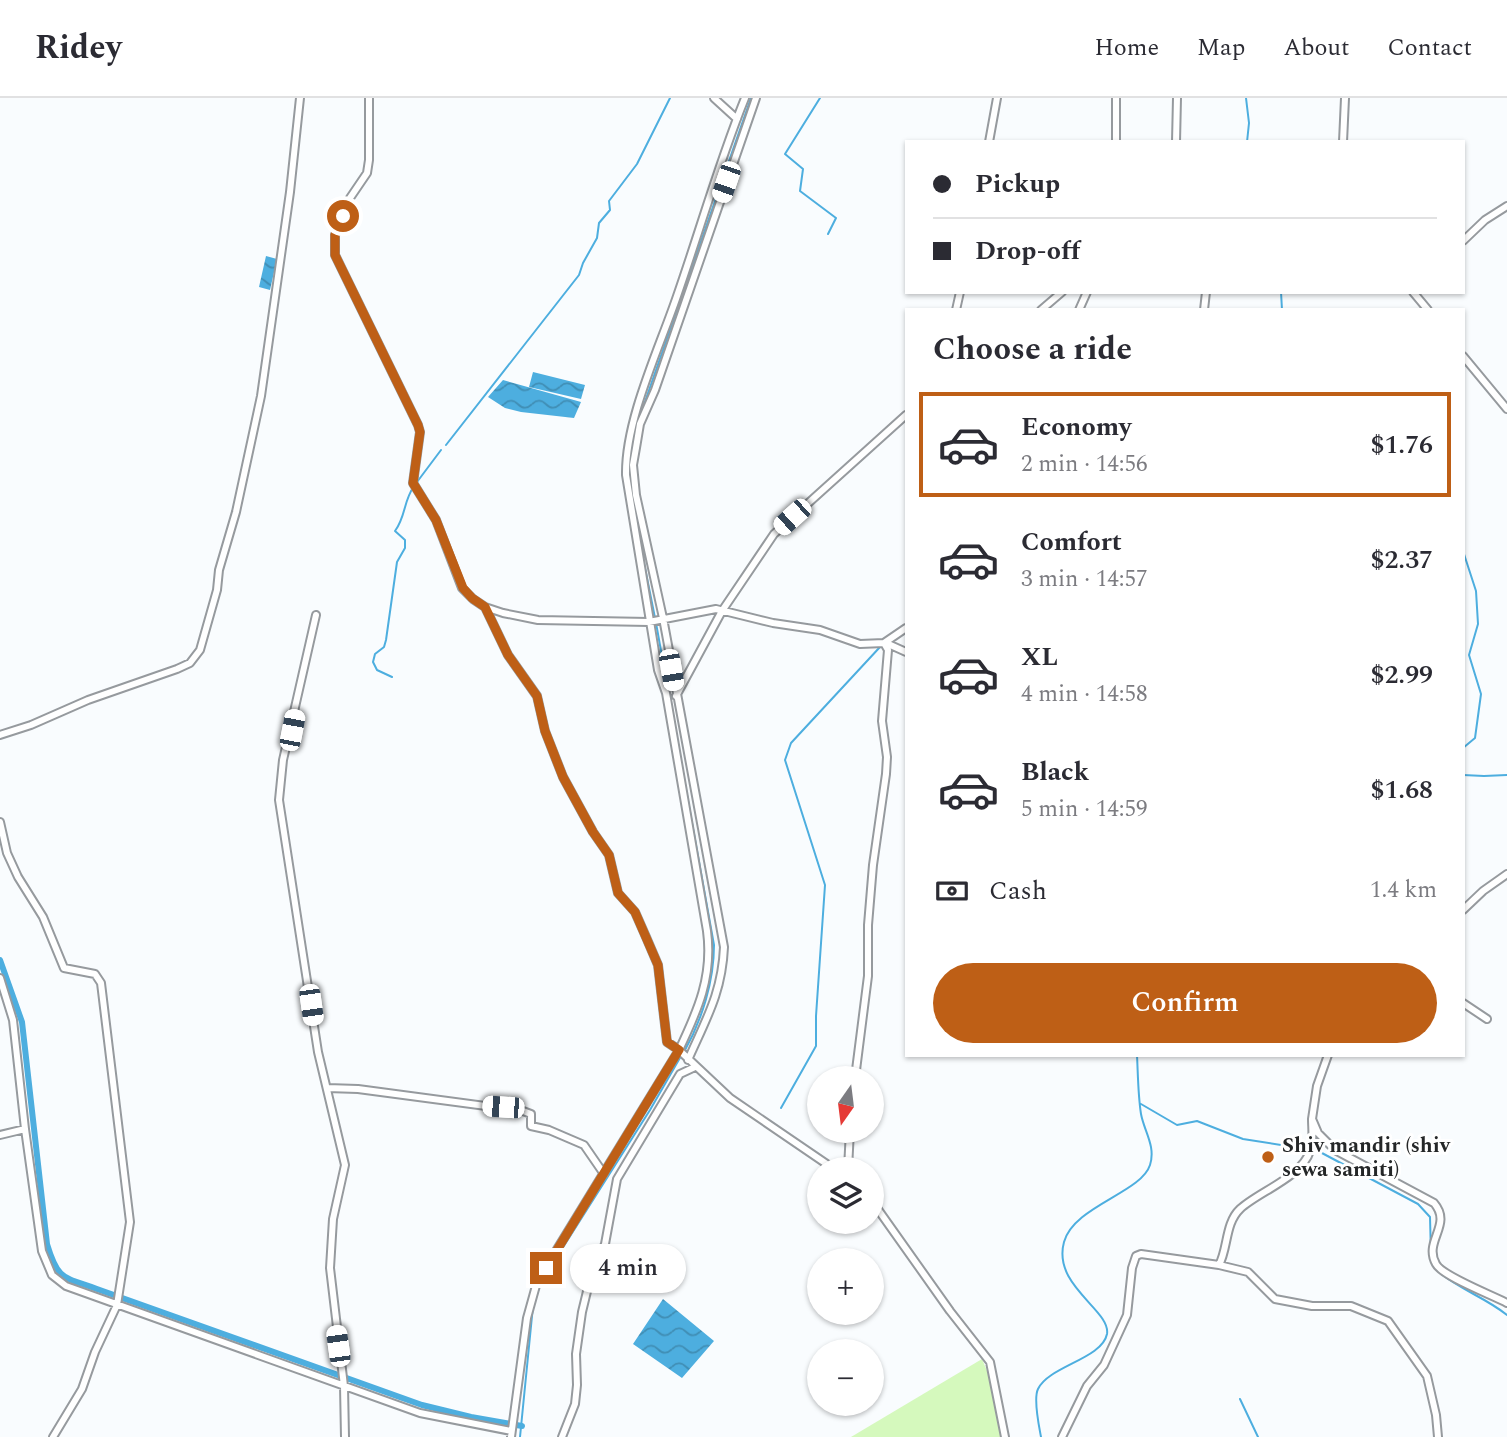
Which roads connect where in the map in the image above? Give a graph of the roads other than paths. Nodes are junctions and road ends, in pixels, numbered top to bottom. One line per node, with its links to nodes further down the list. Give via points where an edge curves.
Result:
1 (299, 98): 31 (street, via 261,396 200,650 190,663 177,669)
2 (369, 98): 22 (street, via 367,173 335,235 335,255 418,425 413,483 436,520 463,588)
3 (715, 98): 10 (street)
4 (745, 98): 10 (street)
5 (756, 98): 25 (street, via 640,424 633,465 636,495)
6 (997, 98): 11 (street)
7 (1116, 98): 12 (street)
8 (1177, 98): 13 (street)
9 (1345, 98): 14 (street)
10 (737, 119): 26 (street, via 628,443 626,475)
11 (989, 140)
12 (1116, 140)
13 (1176, 140)
14 (1343, 140)
15 (1507, 206): 16 (street)
16 (1465, 239)
17 (1060, 294): 18 (street)
18 (1043, 308)
19 (1465, 358): 20 (street)
20 (1507, 409)
21 (905, 416): 23 (street, via 774,534)
22 (485, 607): 26 (street, via 538,620); 38 (street, via 508,655 537,696 563,777 609,855 618,893 641,924 658,965 667,1042)
23 (722, 611): 25 (street); 28 (street, via 820,630 860,644); 30 (street)
24 (316, 615): 42 (street, via 283,760 279,800)
25 (661, 619): 26 (street); 30 (street)
26 (649, 622): 38 (street, via 666,693 710,953)
27 (905, 629): 28 (street)
28 (884, 643): 29 (street); 40 (street, via 888,650 882,721 886,765)
29 (905, 652)
30 (676, 696): 38 (street, via 724,947 723,974 715,999)
31 (0, 734)
32 (0, 822): 51 (street, via 7,853 43,917 64,968 94,974 101,983 130,1222)
33 (1507, 874): 34 (street)
34 (1465, 907)
35 (0, 978): 44 (street, via 13,1020)
36 (1465, 1004): 37 (street)
37 (1487, 1018)
38 (683, 1054): 41 (street); 47 (street)
39 (1327, 1057): 43 (street)
40 (857, 1066)
41 (695, 1067): 46 (street, via 730,1098); 56 (street, via 680,1074 617,1179 605,1244 582,1312 575,1404)
42 (327, 1088): 47 (street, via 523,1111 531,1114 531,1126 584,1145); 52 (street, via 345,1165 333,1219 330,1268)
43 (1312, 1119): 49 (street, via 1310,1154 1239,1210); 50 (street, via 1318,1133 1335,1150 1434,1203 1441,1211 1432,1248 1436,1266)
44 (25, 1129): 45 (street); 51 (street, via 47,1268 57,1281)
45 (0, 1135)
46 (816, 1157)
47 (604, 1174): 53 (street, via 532,1294)
48 (884, 1218): 57 (street, via 990,1362)
49 (1219, 1265): 58 (street, via 1136,1256 1127,1315); 59 (street, via 1248,1272 1275,1299 1312,1306 1352,1306 1388,1321 1427,1376)
50 (1507, 1303)
51 (118, 1305): 52 (street); 54 (street, via 82,1389)
52 (344, 1385): 53 (street, via 420,1413); 55 (street)
53 (511, 1433)
54 (53, 1437)
55 (345, 1437)
56 (562, 1437)
57 (1005, 1437)
58 (1062, 1437)
59 (1438, 1437)

